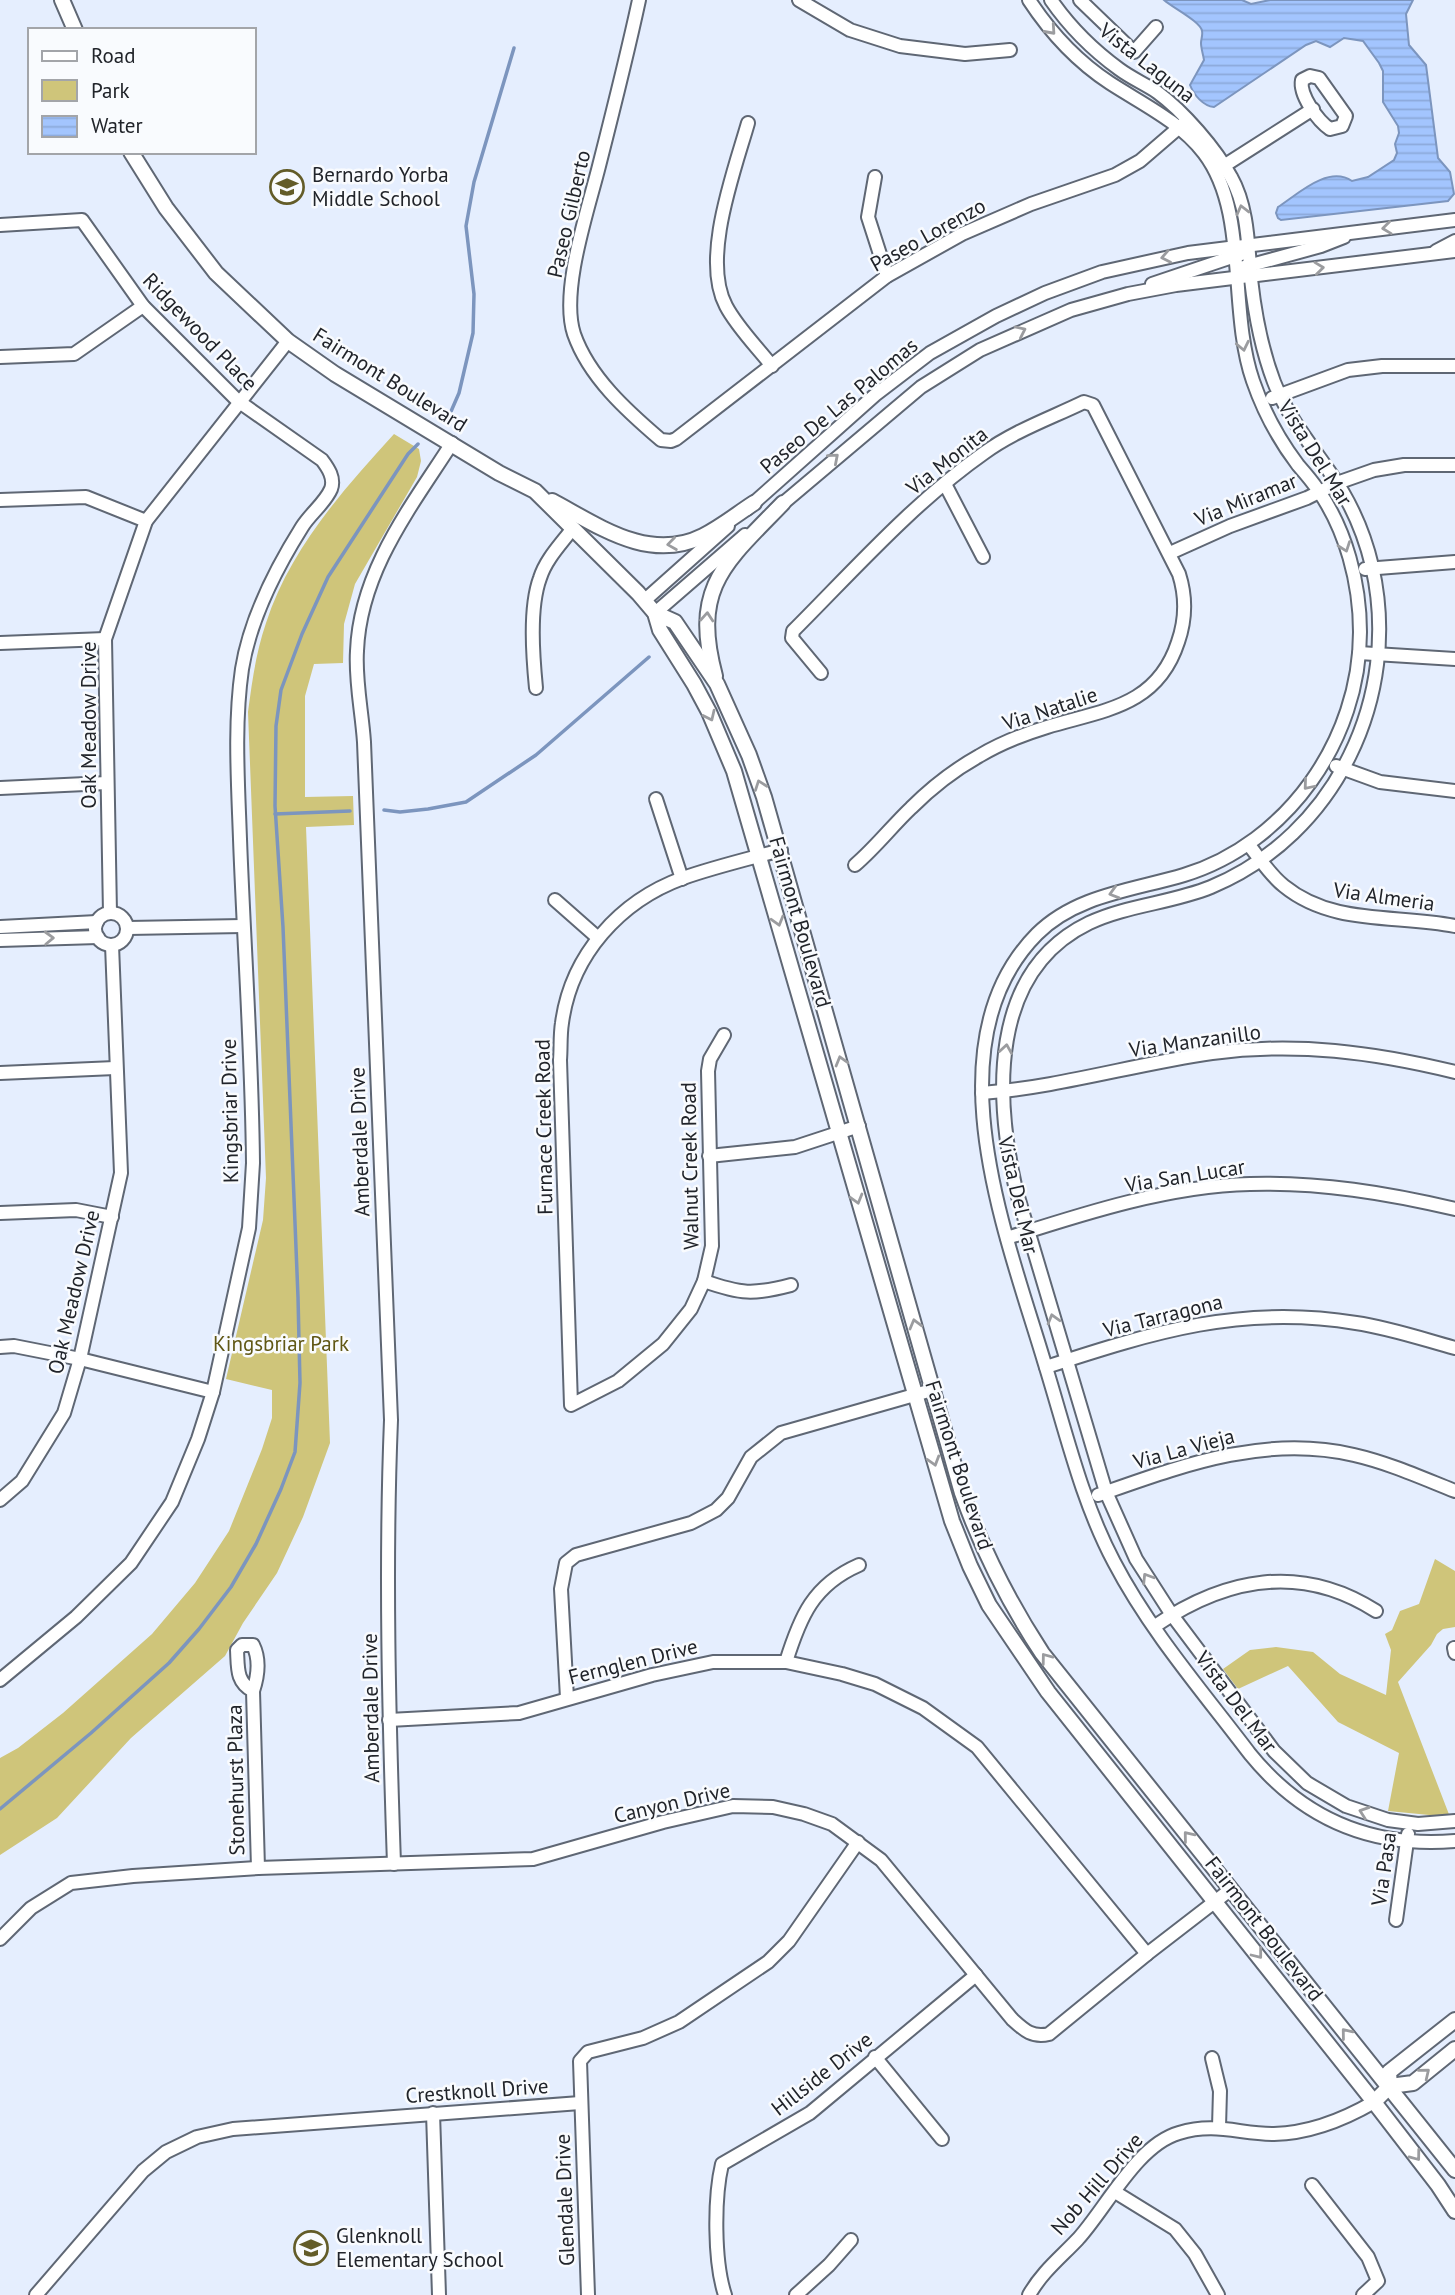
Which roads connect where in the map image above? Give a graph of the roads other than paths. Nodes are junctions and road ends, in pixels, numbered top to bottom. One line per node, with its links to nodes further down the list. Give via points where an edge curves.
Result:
1 (62, 0): 8 (main road)
2 (639, 0): 39 (street, Paseo Gilberto, via 582,233 570,307 573,331 594,373 661,440)
3 (799, 0): 9 (street, via 850,30 900,46 965,54)
4 (1029, 0): 12 (street, Vista Laguna, one-way to 12, via 1054,34)
5 (1051, 0): 11 (street, Vista Laguna, via 1077,33)
6 (1080, 0): 10 (street)
7 (1156, 27): 10 (street)
8 (74, 28)
9 (1010, 50)
10 (1134, 52): 11 (street)
11 (1119, 69): 12 (street); 17 (street, Vista Laguna, via 1159,93)
12 (1108, 82): 17 (street, Vista Laguna)
13 (1313, 109): 15 (street, via 1329,129); 15 (street, via 1301,89 1302,80 1310,76 1319,78 1346,116); 19 (street)
14 (1357, 113): 15 (street)
15 (1345, 122)
16 (748, 123): 34 (street, via 715,253 725,305)
17 (1184, 123): 19 (street, Vista Laguna); 29 (street, Paseo Lorenzo, via 1115,176 962,234)
18 (132, 154): 32 (main road, Fairmont Boulevard, via 166,208 216,272)
19 (1220, 169): 27 (street, Vista Laguna, one-way to 19, via 1237,191); 28 (street, Vista Laguna)
20 (875, 177): 29 (street, via 868,217)
21 (1455, 220): 23 (street, Paseo De Las Palomas, one-way to 23)
22 (0, 225): 31 (street, Ridgewood Place, via 82,220)
23 (1349, 232): 27 (street, Paseo De Las Palomas); 27 (street, via 1321,246)
24 (1455, 241): 26 (street)
25 (1455, 251): 26 (street)
26 (1426, 256): 27 (street, one-way to 26)
27 (1250, 259): 28 (street, Paseo De Las Palomas); 28 (street, Paseo De Las Palomas); 36 (street, Vista Del Mar, via 1261,343)
28 (1234, 263): 30 (street, Paseo De Las Palomas); 30 (street, Paseo De Las Palomas, via 1162,279); 38 (street, Vista Del Mar, one-way to 38, via 1242,341); 48 (street, Paseo De Las Palomas, one-way to 48, via 1164,257 1102,272 1045,293 963,333 875,395)
29 (887, 276): 34 (street, Paseo Lorenzo)
30 (1143, 290): 49 (street, Paseo De Las Palomas, one-way to 30, via 896,405 942,373 1032,326)
31 (143, 306): 33 (street, via 74,354); 37 (street, Ridgewood Place)
32 (288, 341): 37 (street, Oak Meadow Drive); 40 (main road, Fairmont Boulevard)
33 (0, 357)
34 (772, 366): 39 (street, Paseo Lorenzo)
35 (1455, 366): 36 (street, via 1348,370)
36 (1279, 395): 38 (street); 43 (street, Vista Del Mar)
37 (238, 401): 42 (street, Ridgewood Place, via 322,460); 50 (street, Oak Meadow Drive)
38 (1261, 402): 46 (street, Vista Del Mar)
39 (671, 442)
40 (452, 443): 45 (main road, Fairmont Boulevard); 129 (street, Amberdale Drive, via 390,540 366,595 357,651 391,1420)
41 (1455, 465): 43 (street, Via Miramar, via 1388,467)
42 (332, 482): 83 (street, Kingsbriar Drive, via 285,555 246,649 237,743)
43 (1337, 483): 46 (street, Via Miramar); 55 (street, Vista Del Mar, via 1353,511)
44 (945, 484): 52 (street, Via Monita, via 1005,440 1084,402 1093,405); 53 (street); 64 (street, Via Monita, via 883,539 793,631 792,638)
45 (535, 491): 48 (main road, one-way to 45, via 702,536 658,546 611,533); 51 (main road, Fairmont Boulevard)
46 (1319, 491): 52 (street, Via Miramar); 56 (street, Vista Del Mar, one-way to 56)
47 (0, 500): 50 (street, via 86,497)
48 (754, 503): 57 (street, Paseo De Las Palomas)
49 (783, 503): 58 (street, Paseo De Las Palomas); 65 (main road, one-way to 49, via 706,630 711,594 743,545)
50 (146, 521): 59 (street, Oak Meadow Drive)
51 (573, 528): 57 (main road, Fairmont Boulevard); 66 (street, via 539,579)
52 (1170, 553): 77 (street, Via Natalie, via 1180,578 1184,616 1175,652 1147,689 1107,712 1046,728 981,755 927,793)
53 (983, 557)
54 (1455, 562): 55 (street)
55 (1372, 568): 56 (street); 62 (street, Vista Del Mar)
56 (1353, 571): 61 (street, Vista Del Mar)
57 (645, 600): 58 (main road, Fairmont Boulevard)
58 (655, 613): 65 (main road, Fairmont Boulevard, via 675,622); 75 (main road, Fairmont Boulevard, one-way to 75, via 723,743)
59 (105, 639): 60 (street); 69 (street, Oak Meadow Drive)
60 (0, 643)
61 (1359, 653): 62 (street); 67 (street, Vista Del Mar, via 1348,708)
62 (1379, 654): 63 (street); 68 (street, Vista Del Mar, via 1365,722)
63 (1455, 659)
64 (821, 673)
65 (717, 684): 74 (main road, Fairmont Boulevard, one-way to 65, via 749,755)
66 (536, 688)
67 (1325, 761): 68 (street); 73 (street, Vista Del Mar, one-way to 73, via 1282,815)
68 (1343, 770): 71 (street, via 1401,786); 76 (street, Vista Del Mar, via 1306,821)
69 (107, 783): 70 (street); 80 (street, Oak Meadow Drive)
70 (0, 788)
71 (1455, 790)
72 (656, 799): 78 (street)
73 (1249, 845): 76 (street, Via Almeria); 97 (street, Vista Del Mar, one-way to 97, via 1189,873 1079,906 1040,931 1005,977 995,1003)
74 (780, 850): 75 (street, Furnace Creek Road); 98 (main road, Fairmont Boulevard, one-way to 74)
75 (759, 856): 78 (street, Furnace Creek Road); 99 (main road, Fairmont Boulevard, one-way to 99)
76 (1261, 860): 84 (street, Via Almeria, via 1282,885 1323,908); 96 (street, Vista Del Mar, one-way to 76, via 1006,1043 1021,990 1034,967 1056,945 1091,922 1208,888)
77 (855, 864)
78 (682, 878): 88 (street, Furnace Creek Road, via 648,895)
79 (555, 900): 88 (street)
80 (110, 913): 81 (street); 86 (street, via 122,917)
81 (97, 922): 82 (street); 87 (street)
82 (19, 926): 85 (street); 90 (street)
83 (243, 926): 86 (street); 114 (street, Kingsbriar Drive, via 252,1124 250,1215)
84 (1455, 926)
85 (0, 927)
86 (128, 928): 91 (street, via 123,940)
87 (97, 937): 90 (street, one-way to 87); 91 (street)
88 (597, 937): 116 (street, Furnace Creek Road, via 572,986 561,1034)
89 (0, 940): 90 (street)
90 (20, 940)
91 (112, 945): 93 (street, Oak Meadow Drive)
92 (724, 1035): 100 (street, Walnut Creek Road, via 708,1071)
93 (115, 1068): 95 (street); 103 (street, Oak Meadow Drive, via 121,1173)
94 (1455, 1072): 96 (street, Via Manzanillo, via 1411,1060 1328,1049 1239,1051)
95 (0, 1073)
96 (1002, 1092): 97 (street, Via Manzanillo); 104 (street, Vista Del Mar, via 1007,1150)
97 (982, 1093): 105 (street, Vista Del Mar, via 987,1160)
98 (859, 1126): 99 (street); 113 (main road, Fairmont Boulevard, one-way to 98)
99 (839, 1134): 100 (street, via 795,1147); 115 (main road, Fairmont Boulevard, one-way to 115)
100 (709, 1156): 106 (street, Walnut Creek Road, via 712,1246)
101 (1455, 1209): 104 (street, Via San Lucar, via 1368,1190 1248,1184 1162,1195)
102 (0, 1213): 103 (street, via 76,1210)
103 (112, 1217): 110 (street, Oak Meadow Drive)
104 (1028, 1231): 105 (street, Via San Lucar); 111 (street, Vista Del Mar, one-way to 104)
105 (1007, 1238): 112 (street, Vista Del Mar)
106 (704, 1281): 107 (street, via 750,1293); 116 (street, Walnut Creek Road, via 691,1309 663,1344 618,1381)
107 (791, 1285)
108 (0, 1347): 110 (street)
109 (1455, 1348): 111 (street, Via Tarragona, via 1355,1323 1259,1317 1182,1327)
110 (80, 1359): 114 (street); 120 (street, Oak Meadow Drive, via 64,1413 46,1445 22,1481)
111 (1065, 1361): 112 (street, Via Tarragona); 117 (street, Vista Del Mar)
112 (1046, 1367): 119 (street, Vista Del Mar)
113 (932, 1390): 115 (street); 137 (main road, Fairmont Boulevard, one-way to 113, via 1042,1653 1014,1610 980,1542)
114 (213, 1392): 126 (street, Kingsbriar Drive, via 172,1502 131,1563 76,1617)
115 (914, 1395): 128 (street, via 781,1433 751,1457 716,1510 691,1523 576,1555 566,1563 561,1589); 138 (main road, Fairmont Boulevard, one-way to 138, via 952,1521 989,1605 1048,1692)
116 (571, 1405)
117 (1106, 1492): 118 (street, Via La Vieja, via 1211,1457 1283,1449 1351,1454); 119 (street, Via La Vieja); 123 (street, Vista Del Mar, one-way to 117, via 1136,1559)
118 (1455, 1492)
119 (1087, 1499): 124 (street, Vista Del Mar, via 1128,1588)
120 (0, 1500)
121 (859, 1565): 125 (street, via 841,1573 814,1597 798,1625)
122 (1376, 1611): 123 (street, via 1325,1586 1277,1582 1212,1595)
123 (1172, 1615): 124 (street); 131 (street, Vista Del Mar, one-way to 123, via 1346,1806 1289,1768)
124 (1155, 1626): 134 (street, Vista Del Mar, via 1279,1787 1336,1824)
125 (786, 1662): 128 (street, Fernglen Drive, via 713,1662); 141 (street, Fernglen Drive, via 875,1684 923,1708 977,1747)
126 (0, 1680)
127 (253, 1691): 136 (street, Stonehurst Plaza)
128 (567, 1698): 129 (street, Fernglen Drive, via 519,1713)
129 (389, 1720): 135 (street, Amberdale Drive)
130 (1455, 1821): 131 (street, Vista Del Mar)
131 (1410, 1823): 134 (street, Via Pasa)
132 (1455, 1841): 134 (street, Vista Del Mar)
133 (858, 1842): 135 (street, Canyon Drive, via 832,1824 804,1814 733,1806 533,1859); 142 (street, Canyon Drive, via 900,1881); 149 (street, Crestknoll Drive, via 789,1941 768,1962 679,2022 643,2038 588,2052 580,2061)
134 (1407, 1842): 139 (street, Via Pasa)
135 (394, 1864): 136 (street, Canyon Drive)
136 (258, 1868): 140 (street, Canyon Drive, via 71,1883 31,1908)
137 (1230, 1890): 138 (street, Canyon Drive); 147 (main road, Fairmont Boulevard, one-way to 137)
138 (1216, 1901): 141 (street, Canyon Drive); 148 (main road, Fairmont Boulevard, one-way to 148)
139 (1396, 1920)
140 (0, 1939)
141 (1147, 1954): 142 (street, Canyon Drive, via 1049,2035 1038,2037 1012,2019)
142 (976, 1975): 145 (street, Hillside Drive)
143 (1455, 2020): 147 (main road, via 1389,2072)
144 (1455, 2049): 147 (main road, one-way to 144, via 1413,2082)
145 (876, 2057): 152 (street); 161 (street, Hillside Drive, via 810,2112 722,2164 718,2258)
146 (1212, 2058): 151 (street, via 1220,2091)
147 (1390, 2086): 148 (main road); 153 (main road, Fairmont Boulevard)
148 (1374, 2102): 151 (street, Nob Hill Drive, via 1346,2119 1310,2130 1273,2134); 156 (main road, Fairmont Boulevard, one-way to 156)
149 (580, 2103): 150 (street, Crestknoll Drive); 160 (street, Glendale Drive)
150 (433, 2113): 158 (street, Crestknoll Drive, via 233,2129 197,2137 166,2152 143,2171); 159 (street)
151 (1219, 2127): 155 (street, Nob Hill Drive, via 1178,2133 1157,2142)
152 (942, 2139)
153 (1455, 2170)
154 (1312, 2185): 165 (street, via 1368,2257 1378,2281)
155 (1115, 2192): 163 (street, Nob Hill Drive); 164 (street, via 1175,2229)
156 (1455, 2211)
157 (851, 2240): 162 (street)
158 (36, 2295)
159 (439, 2295)
160 (588, 2295)
161 (725, 2295)
162 (796, 2295)
163 (1029, 2295)
164 (1218, 2295)
165 (1363, 2295)

